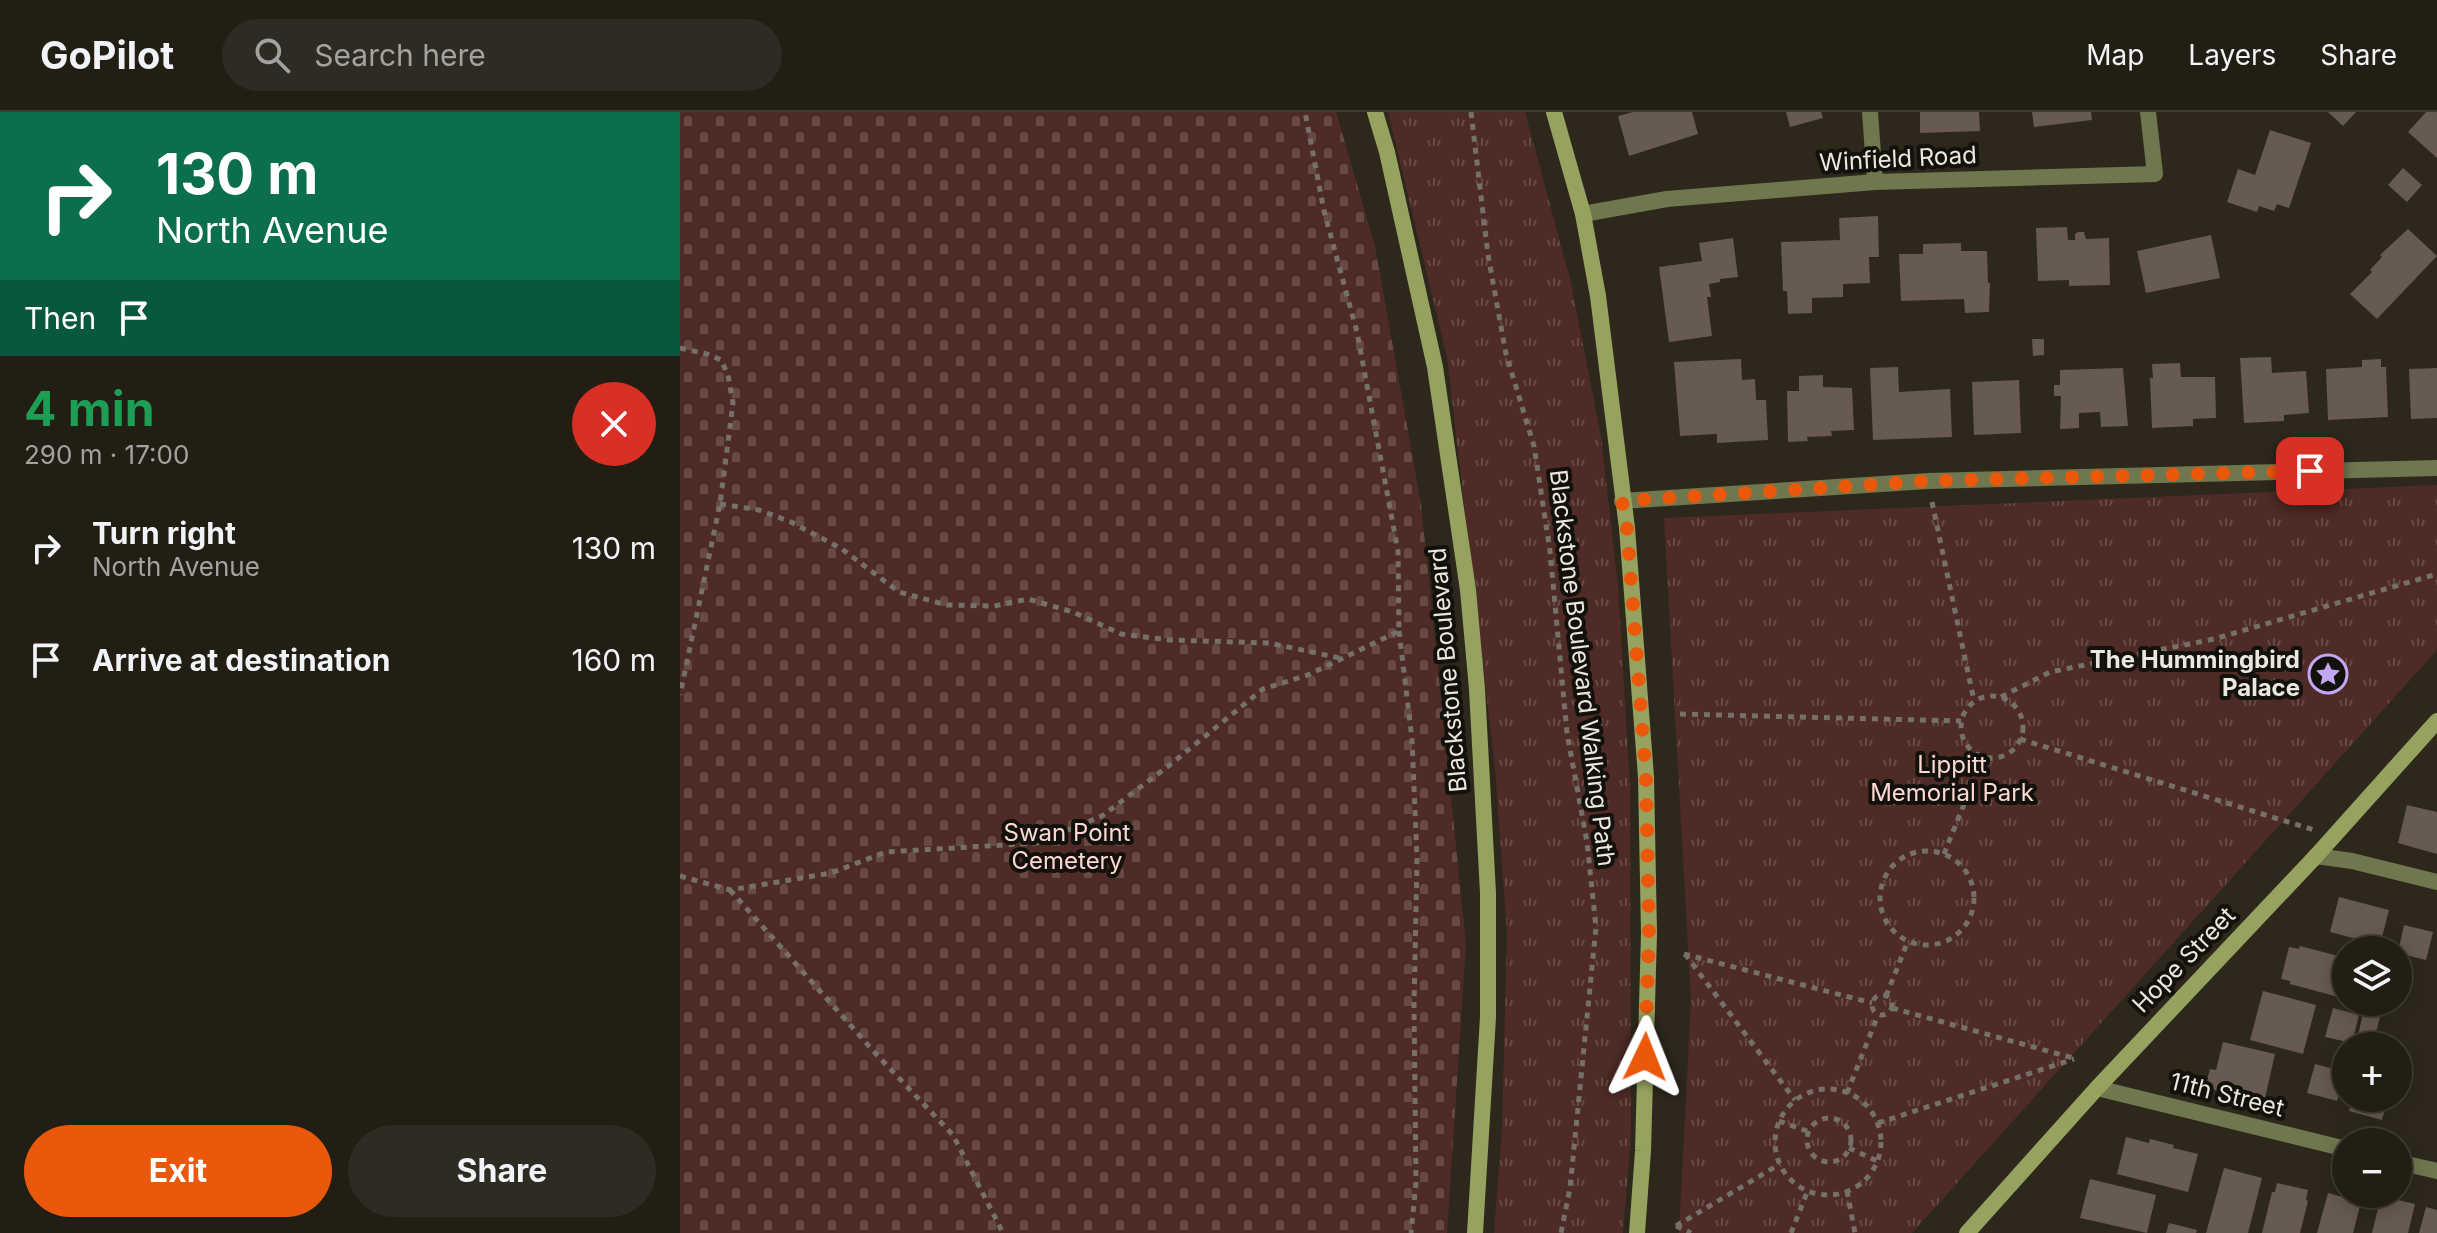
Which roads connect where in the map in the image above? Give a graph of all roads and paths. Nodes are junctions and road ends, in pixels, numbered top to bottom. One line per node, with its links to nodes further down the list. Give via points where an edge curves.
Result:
1 (1305, 112): 15 (path, via 1324,211 1357,332 1398,551)
2 (1375, 112): 52 (main road, Blackstone Boulevard, via 1435,367 1477,689 1488,893 1488,1017)
3 (1471, 112): 53 (path, Blackstone Boulevard Walking Path, via 1506,354 1534,446 1596,927)
4 (1554, 112): 8 (main road)
5 (1870, 112): 7 (street)
6 (2148, 112): 7 (street, Winfield Road, via 2155,174)
7 (1875, 182): 8 (street, Winfield Road, via 1667,199)
8 (1583, 214): 12 (main road)
9 (680, 348): 13 (path, via 721,360 728,375 733,403)
10 (2437, 468): 11 (street)
11 (1928, 481): 12 (street); 19 (path)
12 (1622, 501): 54 (main road, via 1646,777 1649,933)
13 (720, 504): 16 (path, via 791,522 842,549 899,592 947,605 994,606 1028,599 1121,634 1269,643); 17 (path)
14 (2437, 574): 18 (path, via 2214,639 2050,672)
15 (1399, 631): 16 (path); 51 (path, via 1412,739 1417,859 1416,1183)
16 (1342, 658): 30 (path, via 1263,689 1102,816 1037,843 886,852 831,873)
17 (680, 695)
18 (2001, 697): 19 (path); 23 (path, via 2018,709)
19 (1974, 701): 21 (path)
20 (1680, 714): 21 (path)
21 (1961, 721): 24 (path, via 1964,742)
22 (2437, 721): 27 (main road, Hope Street)
23 (2020, 739): 24 (path, via 2008,754); 25 (path)
24 (1983, 757): 26 (path)
25 (2289, 821)
26 (1944, 854): 31 (path, via 1916,852 1902,858 1883,881 1882,912 1889,926); 31 (path, via 1970,876 1974,907 1969,921 1946,942)
27 (2316, 856): 29 (street); 36 (main road, Hope Street)
28 (680, 876): 30 (path)
29 (2437, 882)
30 (730, 890): 50 (path, via 953,1135)
31 (1908, 941): 32 (path)
32 (1886, 996): 33 (path, via 1877,996); 34 (path)
33 (1872, 1003): 35 (path); 38 (path, via 1684,954)
34 (1892, 1008): 35 (path); 40 (path, via 2074,1059)
35 (1878, 1015): 37 (path)
36 (2097, 1088): 42 (street, 11th Street); 58 (main road, Hope Street)
37 (1847, 1093): 38 (path, via 1825,1089); 40 (path, via 1857,1097)
38 (1795, 1100): 39 (path)
39 (1779, 1121): 41 (path); 45 (path, via 1775,1135)
40 (1878, 1123): 44 (path)
41 (1807, 1131): 43 (path, via 1808,1150 1817,1159 1835,1161); 43 (path, via 1823,1118 1837,1119 1848,1128)
42 (2332, 1146)
43 (1849, 1148): 44 (path)
44 (1877, 1161): 49 (path, via 1860,1184)
45 (1780, 1164): 48 (path); 55 (path, via 1676,1226)
46 (2412, 1165): 47 (street)
47 (2437, 1171)
48 (1808, 1190): 49 (path); 56 (path)
49 (1847, 1191): 57 (path)
50 (1003, 1233)
51 (1411, 1233)
52 (1475, 1233)
53 (1561, 1233)
54 (1637, 1233)
55 (1691, 1233)
56 (1791, 1233)
57 (1855, 1233)
58 (1967, 1233)

